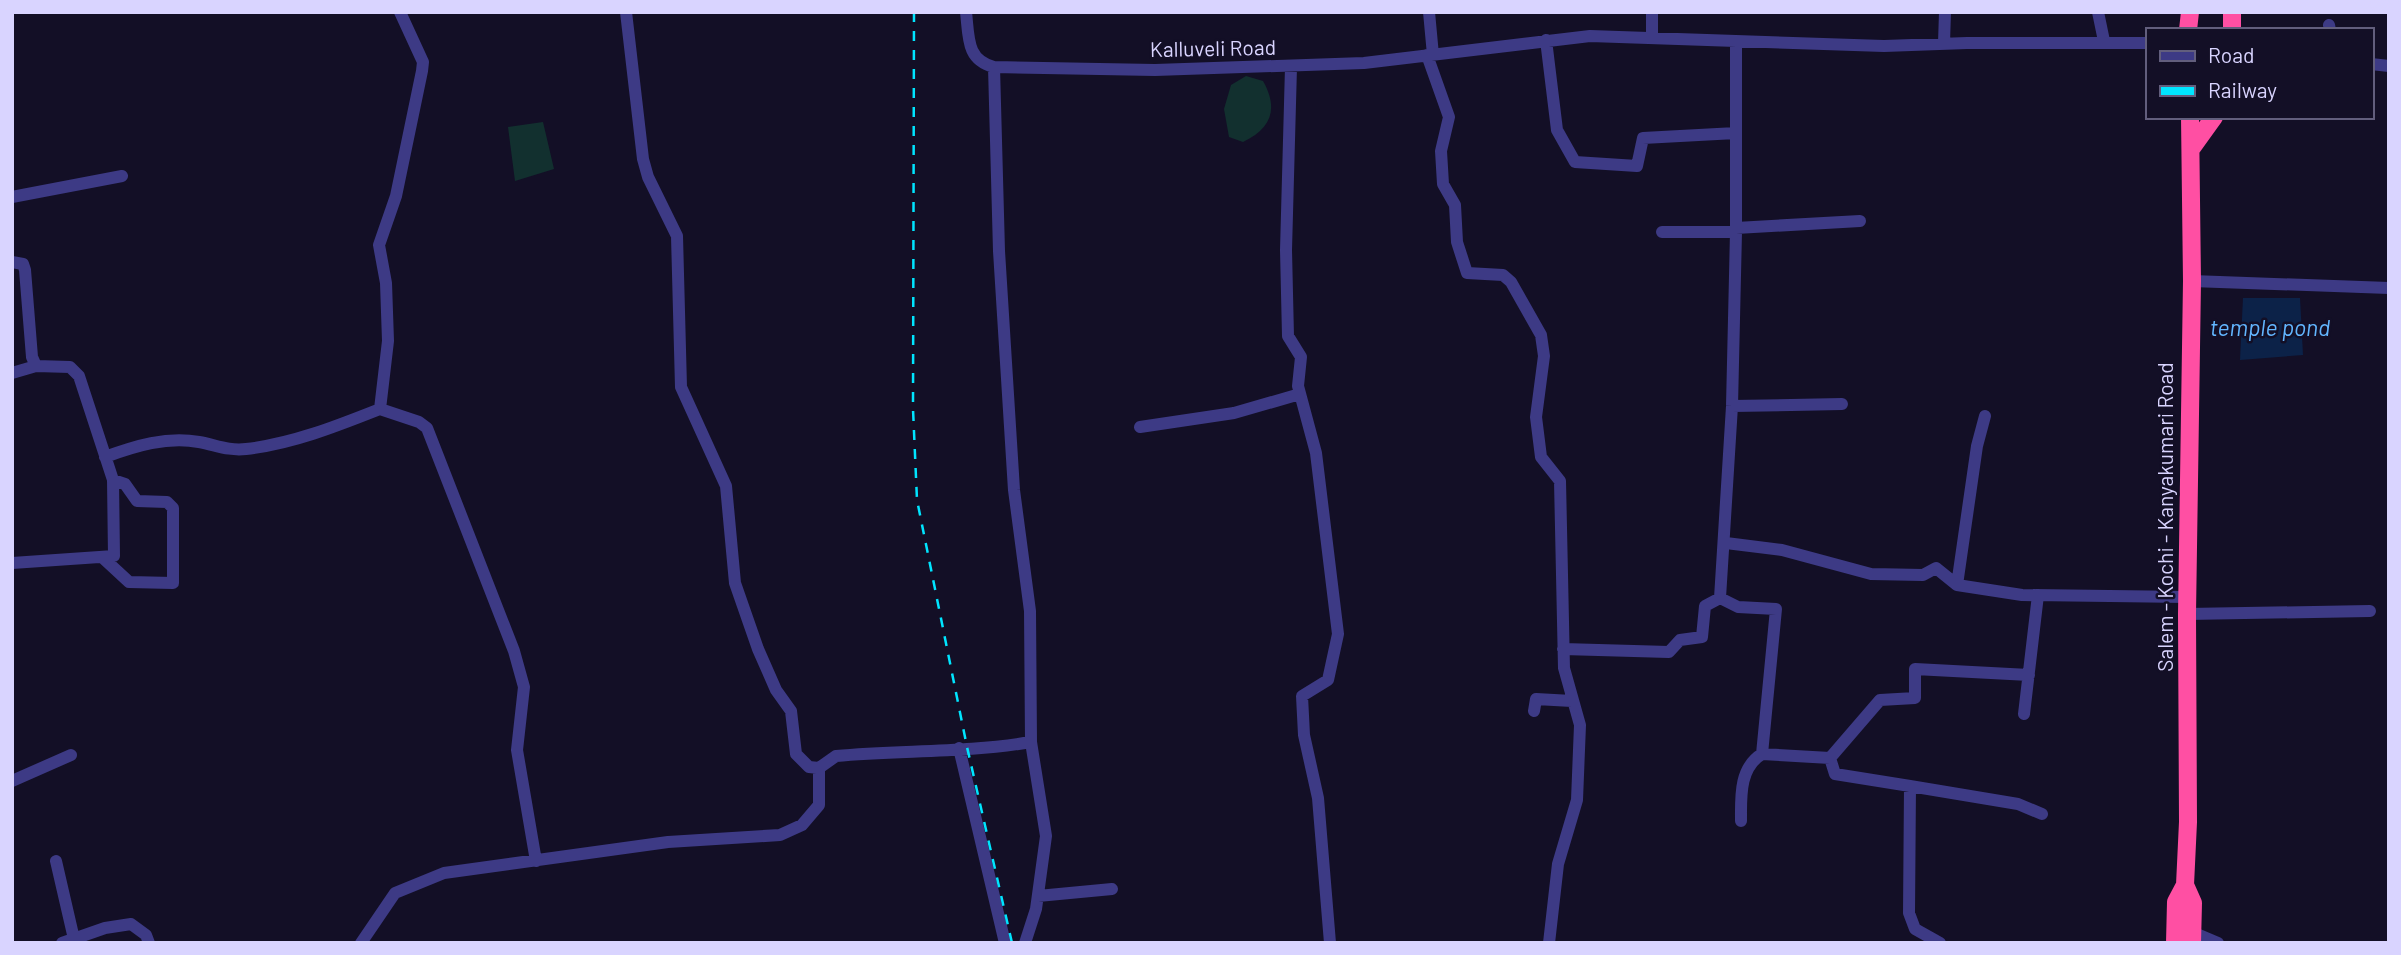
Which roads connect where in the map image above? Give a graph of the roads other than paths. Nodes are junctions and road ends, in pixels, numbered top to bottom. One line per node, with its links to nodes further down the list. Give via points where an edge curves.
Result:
1 (400, 12): 34 (street, via 420,54 422,71 396,196 379,245 388,341)
2 (626, 12): 57 (street, via 643,159 677,236 681,387 726,486 731,566 749,626 776,690 791,711 796,754 809,767)
3 (966, 12): 15 (street, via 971,55)
4 (1429, 12): 14 (street)
5 (1652, 12): 8 (street)
6 (1945, 12): 12 (street)
7 (2098, 12): 10 (street)
8 (1652, 38): 9 (street, Kalluveli Road); 11 (street, Kalluveli Road)
9 (1546, 40): 14 (street, Kalluveli Road); 19 (street, via 1557,130 1575,162 1637,166 1643,138)
10 (2104, 41): 12 (street, Kalluveli Road); 13 (street, Kalluveli Road)
11 (1736, 42): 12 (street, Kalluveli Road); 19 (street)
12 (1944, 43)
13 (2146, 43)
14 (1430, 55): 16 (street, Kalluveli Road); 47 (street, via 1449,117 1441,151 1443,184 1455,205 1457,242 1467,273 1503,275 1541,335 1544,356 1536,417 1541,457 1560,481 1562,498)
15 (994, 67): 16 (street, Kalluveli Road); 52 (street, via 999,251 1013,469 1030,611)
16 (1291, 67): 31 (street, via 1287,318 1288,337 1301,357)
17 (2189, 119): 20 (highway, Salem - Kochi - Kanyakumari Road)
18 (2213, 119): 20 (highway)
19 (1736, 133): 24 (street)
20 (2192, 149): 27 (highway, Salem - Kochi - Kanyakumari Road)
21 (122, 176): 22 (street)
22 (12, 197)
23 (1860, 221): 24 (street)
24 (1736, 230): 25 (street); 33 (street)
25 (1662, 232)
26 (12, 262): 29 (street, via 23,264 25,270)
27 (2192, 281): 28 (street); 45 (highway, Salem - Kochi - Kanyakumari Road)
28 (2389, 288)
29 (36, 366): 30 (street); 37 (street, via 75,370)
30 (12, 373)
31 (1300, 394): 36 (street, via 1234,412); 73 (street, via 1315,453 1338,634 1328,680 1303,696 1304,735 1318,798)
32 (1842, 404): 33 (street)
33 (1732, 407): 39 (street)
34 (380, 410): 37 (street, via 272,444 224,449 198,442 150,443); 63 (street, via 427,428 514,651 524,687 517,750)
35 (1985, 416): 42 (street)
36 (1140, 427)
37 (105, 457): 38 (street)
38 (113, 480): 40 (street, via 114,556); 40 (street, via 125,484 137,501 167,502 173,508 173,583 129,582)
39 (1726, 543): 42 (street, via 1782,550 1871,574 1923,575 1936,569); 44 (street)
40 (102, 557): 41 (street)
41 (12, 563)
42 (1957, 585): 43 (street)
43 (2038, 595): 45 (street); 48 (street)
44 (1720, 598): 47 (street, via 1704,606 1702,637 1680,640 1669,652); 54 (street, via 1738,607 1776,609)
45 (2187, 605): 46 (street); 64 (highway, Salem - Kochi - Kanyakumari Road)
46 (2370, 611)
47 (1563, 649): 49 (street)
48 (2029, 675): 51 (street); 56 (street, via 1915,669 1914,698 1880,700)
49 (1572, 701): 50 (street, via 1536,699); 74 (street, via 1580,725 1577,800 1558,864)
50 (1534, 711)
51 (2024, 714)
52 (1031, 742): 53 (street); 66 (street, via 1046,836)
53 (959, 748): 57 (street, via 836,756); 71 (street)
54 (1762, 754): 56 (street); 61 (street, via 1752,760 1741,788)
55 (71, 755): 58 (street)
56 (1830, 758): 59 (street, via 1835,774)
57 (819, 768): 63 (street, via 819,805 802,825 780,835 668,842)
58 (12, 781)
59 (1910, 786): 60 (street, via 2018,804); 75 (street, via 1909,912 1914,929)
60 (2042, 814)
61 (1741, 821)
62 (56, 861): 68 (street)
63 (536, 861): 70 (street, via 444,873 406,886 385,904)
64 (2185, 885): 67 (highway, Salem - Kochi - Kanyakumari Road, via 2193,903); 76 (highway, Salem - Kochi - Kanyakumari Road, via 2176,902)
65 (1112, 889): 66 (street)
66 (1038, 896): 72 (street)
67 (2192, 937): 77 (street)
68 (68, 941): 69 (street, via 131,924 146,934)
69 (149, 943)
70 (361, 943)
71 (1005, 943)
72 (1025, 943)
73 (1330, 943)
74 (1549, 943)
75 (1940, 943)
76 (2175, 943)
77 (2218, 943)

